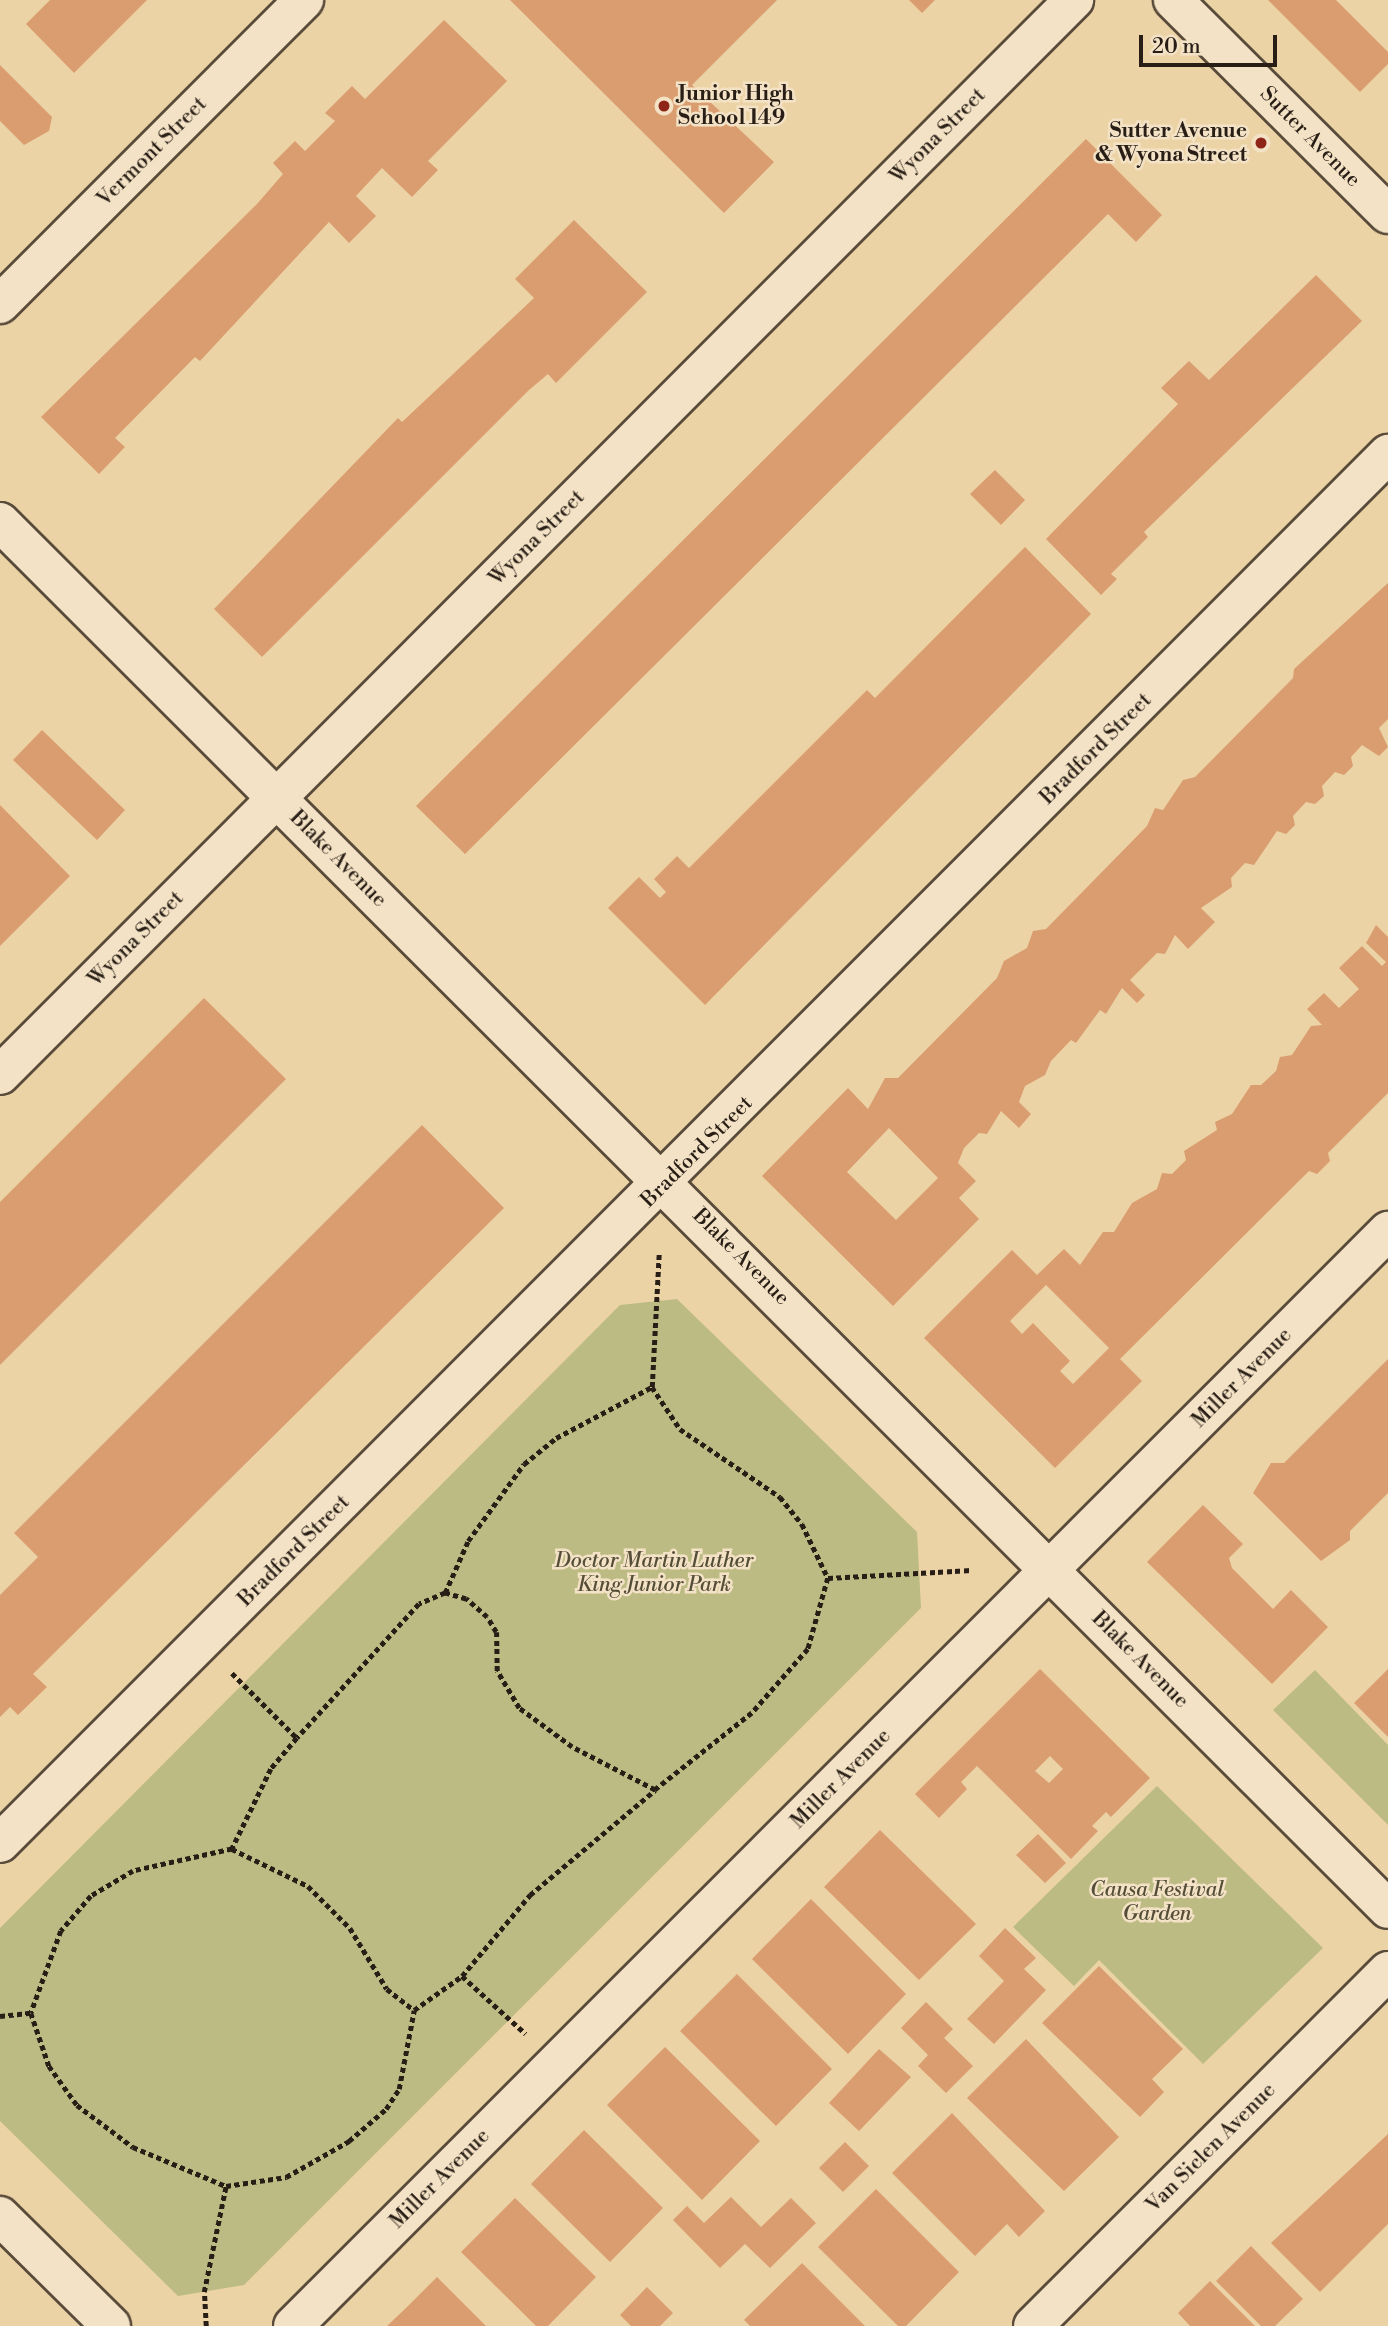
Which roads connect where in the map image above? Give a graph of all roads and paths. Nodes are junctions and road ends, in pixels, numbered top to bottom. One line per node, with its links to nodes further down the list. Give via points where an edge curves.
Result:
1 (304, 0): 5 (street, Vermont Street)
2 (1074, 0): 8 (street, Wyona Street)
3 (1173, 0): 4 (street, Sutter Avenue)
4 (1388, 214)
5 (0, 304)
6 (1388, 454): 10 (street, Bradford Street)
7 (0, 522): 8 (street, Blake Avenue)
8 (277, 799): 9 (street, Wyona Street); 10 (street, Blake Avenue)
9 (0, 1075)
10 (667, 1182): 15 (street, Blake Avenue); 18 (street, Bradford Street)
11 (1388, 1231): 15 (street, Miller Avenue)
12 (659, 1254): 13 (path)
13 (652, 1387): 16 (path, via 680,1429 763,1481 792,1510); 17 (path, via 556,1438 524,1464 468,1541)
14 (972, 1570): 16 (path)
15 (1052, 1570): 23 (street, Blake Avenue); 29 (street, Miller Avenue)
16 (828, 1578): 20 (path, via 808,1649 786,1679 724,1740)
17 (445, 1593): 19 (path, via 419,1604); 20 (path, via 466,1600 496,1632 500,1680 519,1708 572,1747)
18 (200, 1643): 19 (path); 21 (street, Bradford Street)
19 (297, 1738): 22 (path, via 271,1769)
20 (655, 1790): 25 (path, via 530,1895)
21 (0, 1843)
22 (232, 1849): 26 (path, via 308,1886 350,1928 387,1989); 27 (path, via 133,1871 91,1896 61,1931)
23 (1388, 1909)
24 (1388, 1971): 35 (street, Van Siclen Avenue)
25 (462, 1976): 26 (path); 29 (path)
26 (414, 2010): 30 (path, via 399,2089 386,2109 349,2141 286,2177)
27 (31, 2013): 28 (path); 30 (path, via 49,2066 77,2105 133,2147)
28 (0, 2017)
29 (555, 2064): 34 (street, Miller Avenue)
30 (226, 2186): 33 (path, via 204,2292)
31 (0, 2216): 32 (street)
32 (111, 2326)
33 (206, 2326)
34 (293, 2326)
35 (1033, 2326)

